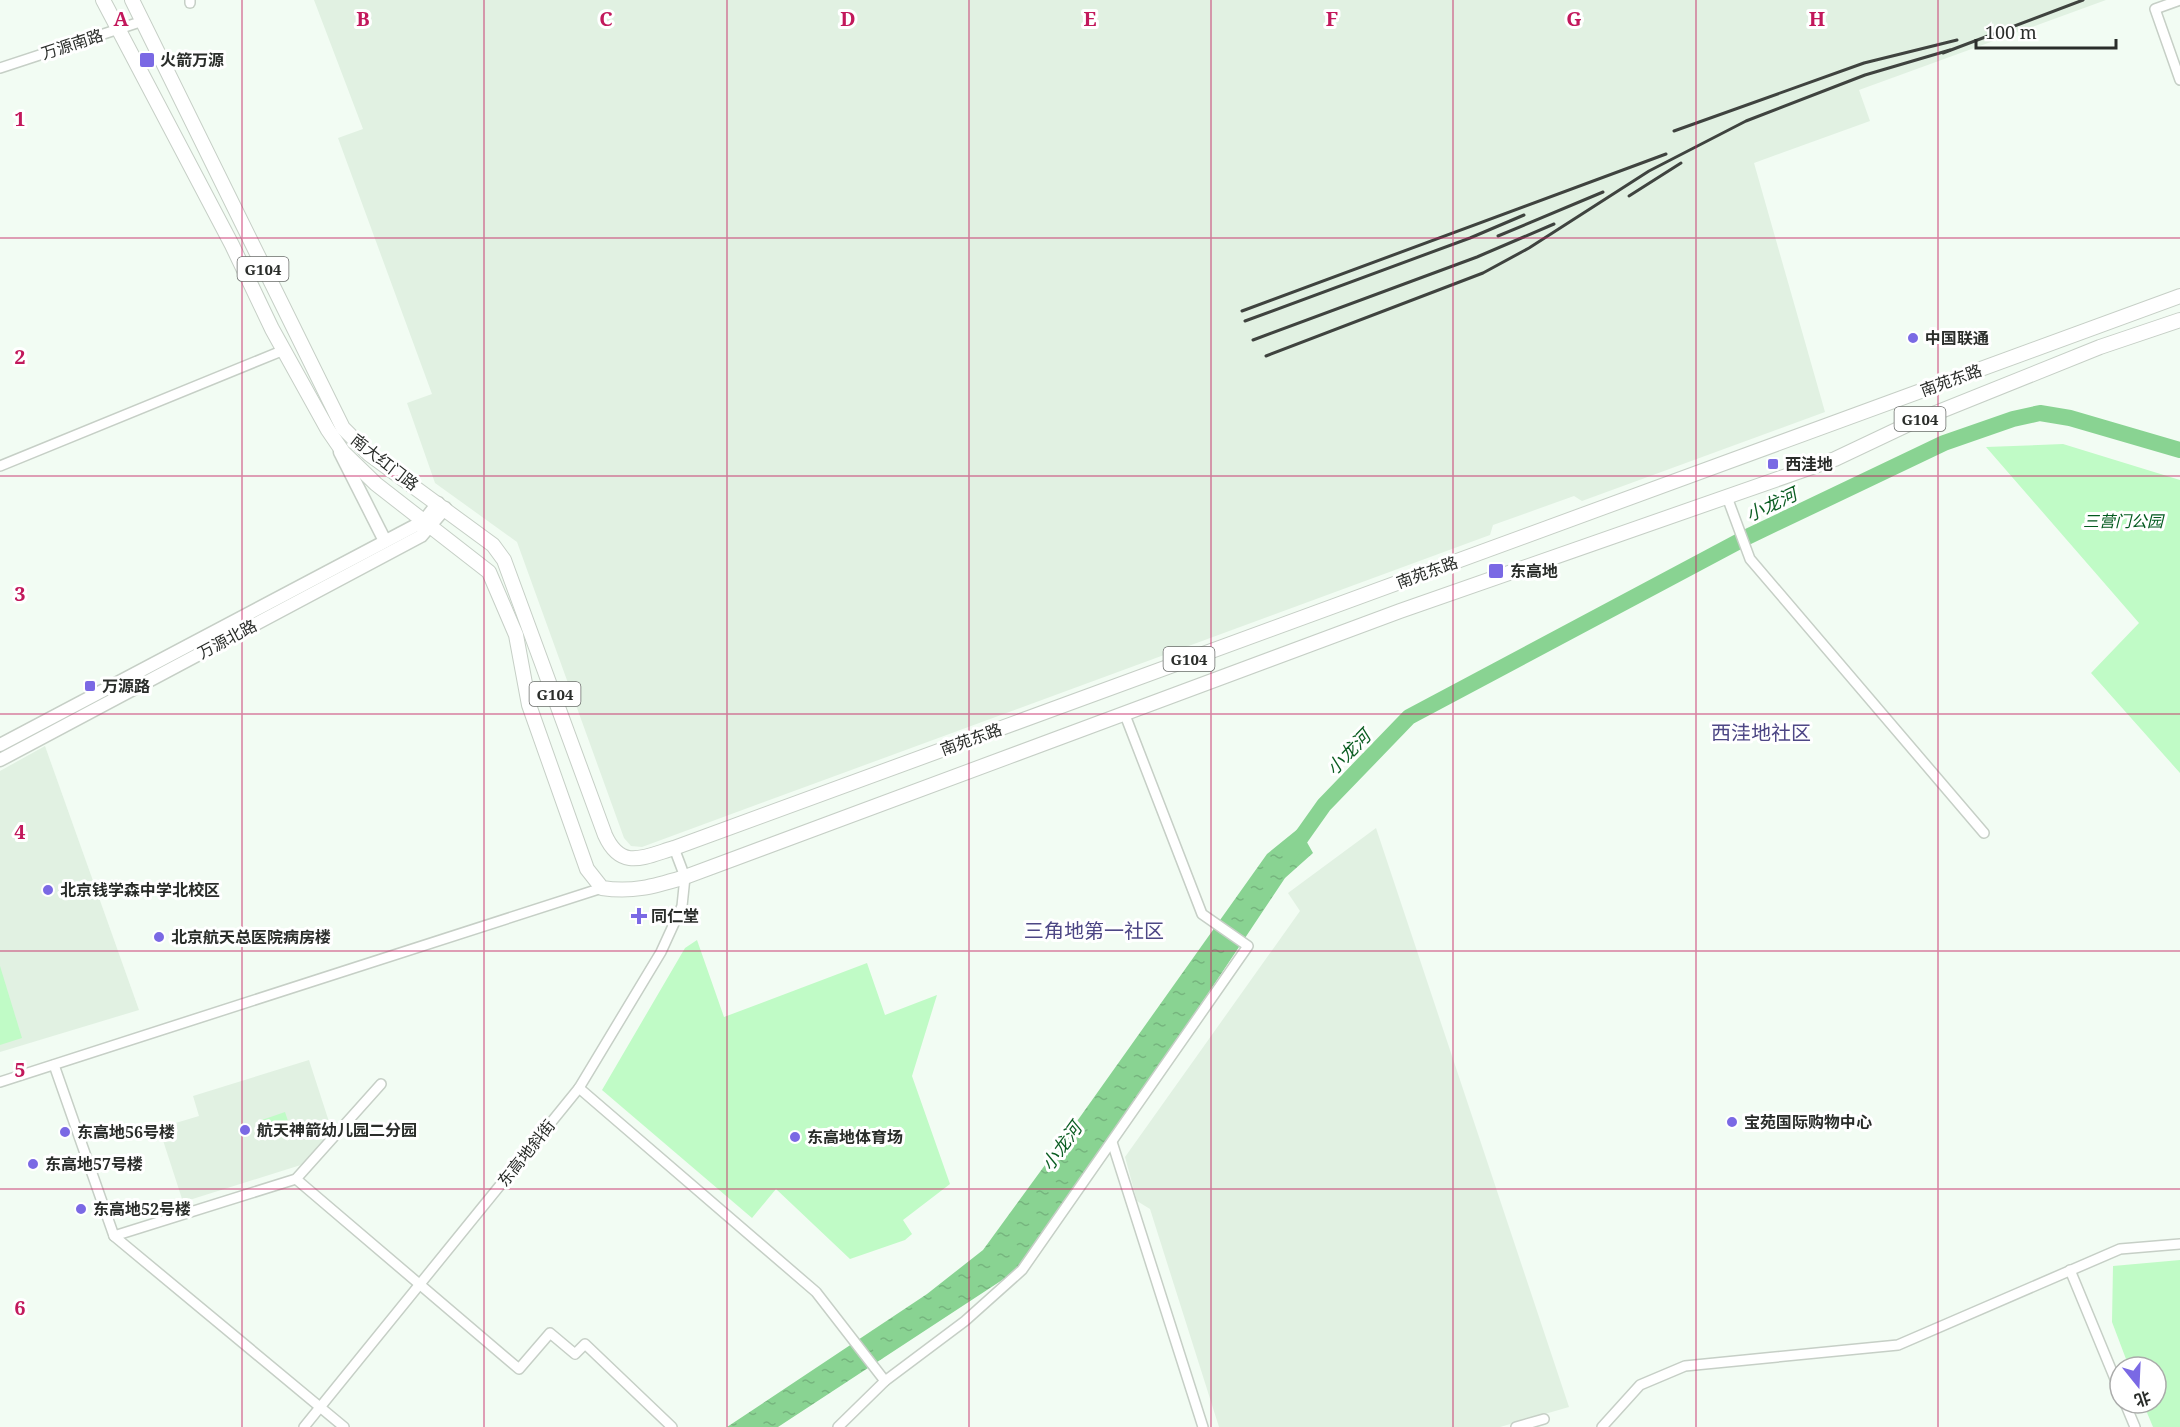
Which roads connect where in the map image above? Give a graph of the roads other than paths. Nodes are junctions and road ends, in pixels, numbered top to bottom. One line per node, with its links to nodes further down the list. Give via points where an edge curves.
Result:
1 (104, 0): 5 (highway, G104)
2 (132, 0): 4 (highway, 南大红门路 / G104)
3 (2180, 0): 7 (street, via 2156,9)
4 (143, 21): 5 (street, 万源南路); 14 (highway, 南大红门路 / G104, via 338,419 369,454)
5 (119, 29): 6 (street, 万源南路); 10 (highway, 南大红门路 / G104)
6 (0, 68)
7 (2180, 80)
8 (2180, 296): 21 (highway, 南苑东路 / G104)
9 (2180, 320): 13 (highway, 南苑东路 / G104, via 2100,347 1911,423 1835,459)
10 (284, 350): 11 (highway, 南大红门路 / G104); 12 (street)
11 (328, 430): 15 (highway, 南大红门路 / G104, via 352,462); 16 (main road)
12 (0, 466)
13 (1727, 497): 17 (highway, 南苑东路 / G104, via 1389,615); 20 (street, via 1750,559)
14 (441, 506): 15 (main road); 21 (highway, 南大红门路 / G104, via 493,545 512,576 611,849 621,857 637,860)
15 (428, 523): 16 (main road, 万源北路); 19 (main road, 万源北路, via 421,536); 23 (highway, 南大红门路 / G104, via 472,556 497,586 516,635 529,705 578,847 587,869)
16 (385, 541): 18 (main road, 万源北路)
17 (1125, 715): 22 (highway, 南苑东路 / G104); 28 (street, via 1202,914 1248,946)
18 (0, 745)
19 (0, 760)
20 (1984, 833)
21 (674, 849): 22 (street, 东高地斜街)
22 (685, 877): 23 (highway, G104, via 643,890); 27 (street, 东高地斜街, via 682,906 661,952)
23 (602, 888): 24 (street)
24 (54, 1065): 25 (street); 30 (street)
25 (0, 1082)
26 (381, 1084): 29 (street)
27 (579, 1088): 33 (street, 东高地斜街); 35 (street, via 816,1292)
28 (1112, 1142): 35 (street, via 1022,1270 965,1321); 42 (street)
29 (296, 1179): 30 (street); 33 (street)
30 (114, 1236): 36 (street)
31 (2180, 1244): 32 (street, via 2120,1249)
32 (2070, 1270): 34 (street); 44 (street, via 1898,1345 1685,1366 1640,1385)
33 (420, 1284): 36 (street, 东高地斜街); 40 (street, via 519,1369 550,1333 575,1354 585,1344)
34 (2108, 1362)
35 (882, 1377): 41 (street)
36 (321, 1408): 38 (street, 东高地斜街); 39 (street)
37 (1544, 1419): 43 (street)
38 (304, 1427)
39 (344, 1427)
40 (672, 1427)
41 (838, 1427)
42 (1203, 1427)
43 (1516, 1427)
44 (1602, 1427)

